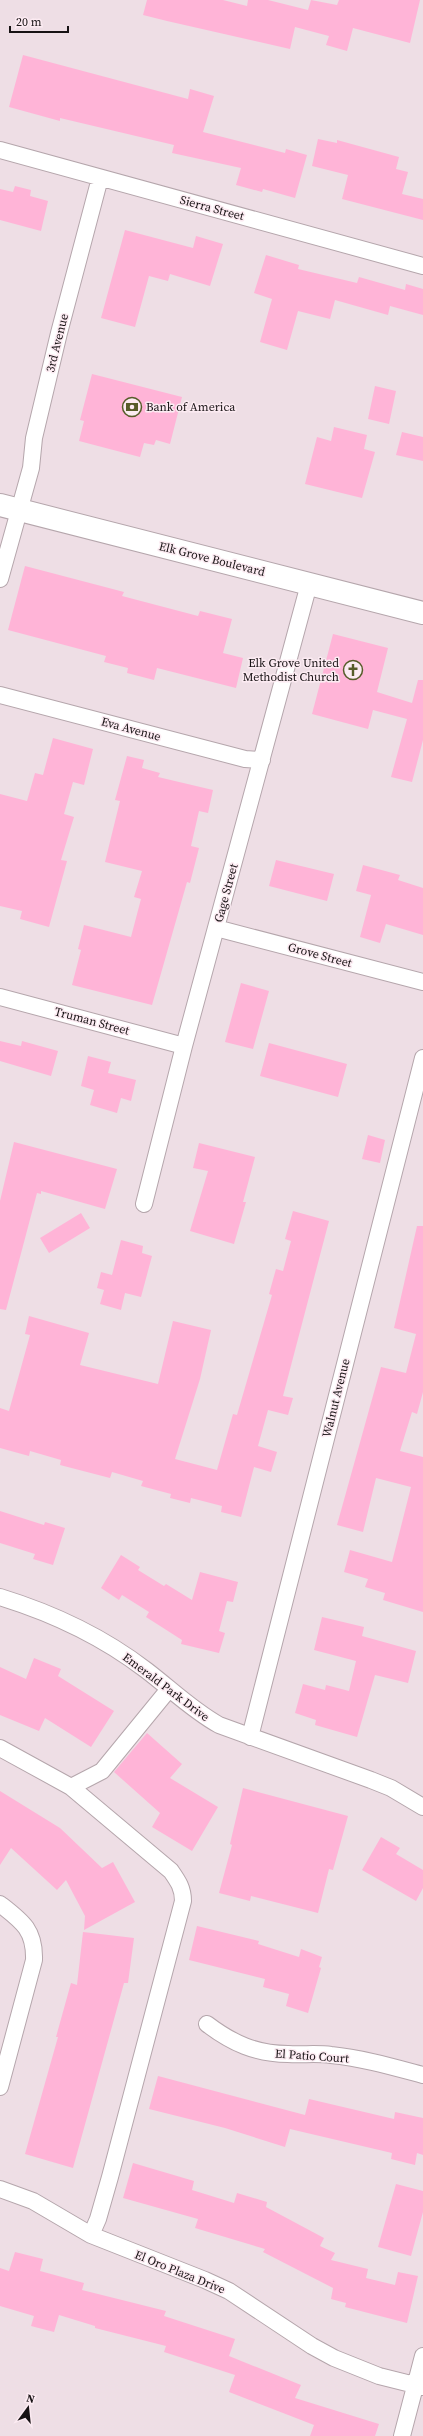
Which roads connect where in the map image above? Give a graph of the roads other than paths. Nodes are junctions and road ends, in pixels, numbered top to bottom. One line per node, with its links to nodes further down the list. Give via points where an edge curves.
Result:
1 (0, 150): 2 (street, Sierra Street)
2 (100, 178): 3 (street, Sierra Street); 4 (street, 3rd Avenue, via 34,438 31,468)
3 (423, 266)
4 (10, 508): 5 (street, 3rd Avenue); 6 (main road, Elk Grove Boulevard)
5 (0, 579)
6 (310, 584): 7 (main road, Elk Grove Boulevard); 9 (street, Gage Street)
7 (423, 613)
8 (0, 695): 9 (street, Eva Avenue, via 246,759)
9 (262, 760): 10 (street, Gage Street)
10 (216, 928): 11 (street, Grove Street); 13 (street, Gage Street)
11 (423, 982)
12 (0, 997): 13 (street, Truman Street)
13 (184, 1046): 15 (street, Gage Street)
14 (423, 1058): 18 (street, Walnut Avenue)
15 (144, 1204)
16 (0, 1597): 17 (street, Emerald Park Drive, via 62,1620 106,1642 146,1669)
17 (169, 1689): 18 (street, Emerald Park Drive, via 200,1714); 20 (street, via 102,1771)
18 (250, 1738): 21 (street, Emerald Park Drive, via 371,1780 391,1788)
19 (0, 1748): 20 (street)
20 (71, 1787): 27 (street, via 172,1871 183,1893 110,2177)
21 (423, 1807)
22 (0, 1904): 25 (street, via 26,1926 35,1945 34,1960)
23 (207, 2024): 24 (street, El Patio Court, via 243,2047 264,2052 328,2054)
24 (423, 2075)
25 (0, 2087)
26 (0, 2189): 27 (street, El Oro Plaza Drive, via 34,2201)
27 (91, 2235): 29 (street, El Oro Plaza Drive, via 229,2291 334,2358 379,2376)
28 (423, 2356): 29 (street)
29 (419, 2386): 30 (street)
30 (402, 2436)

